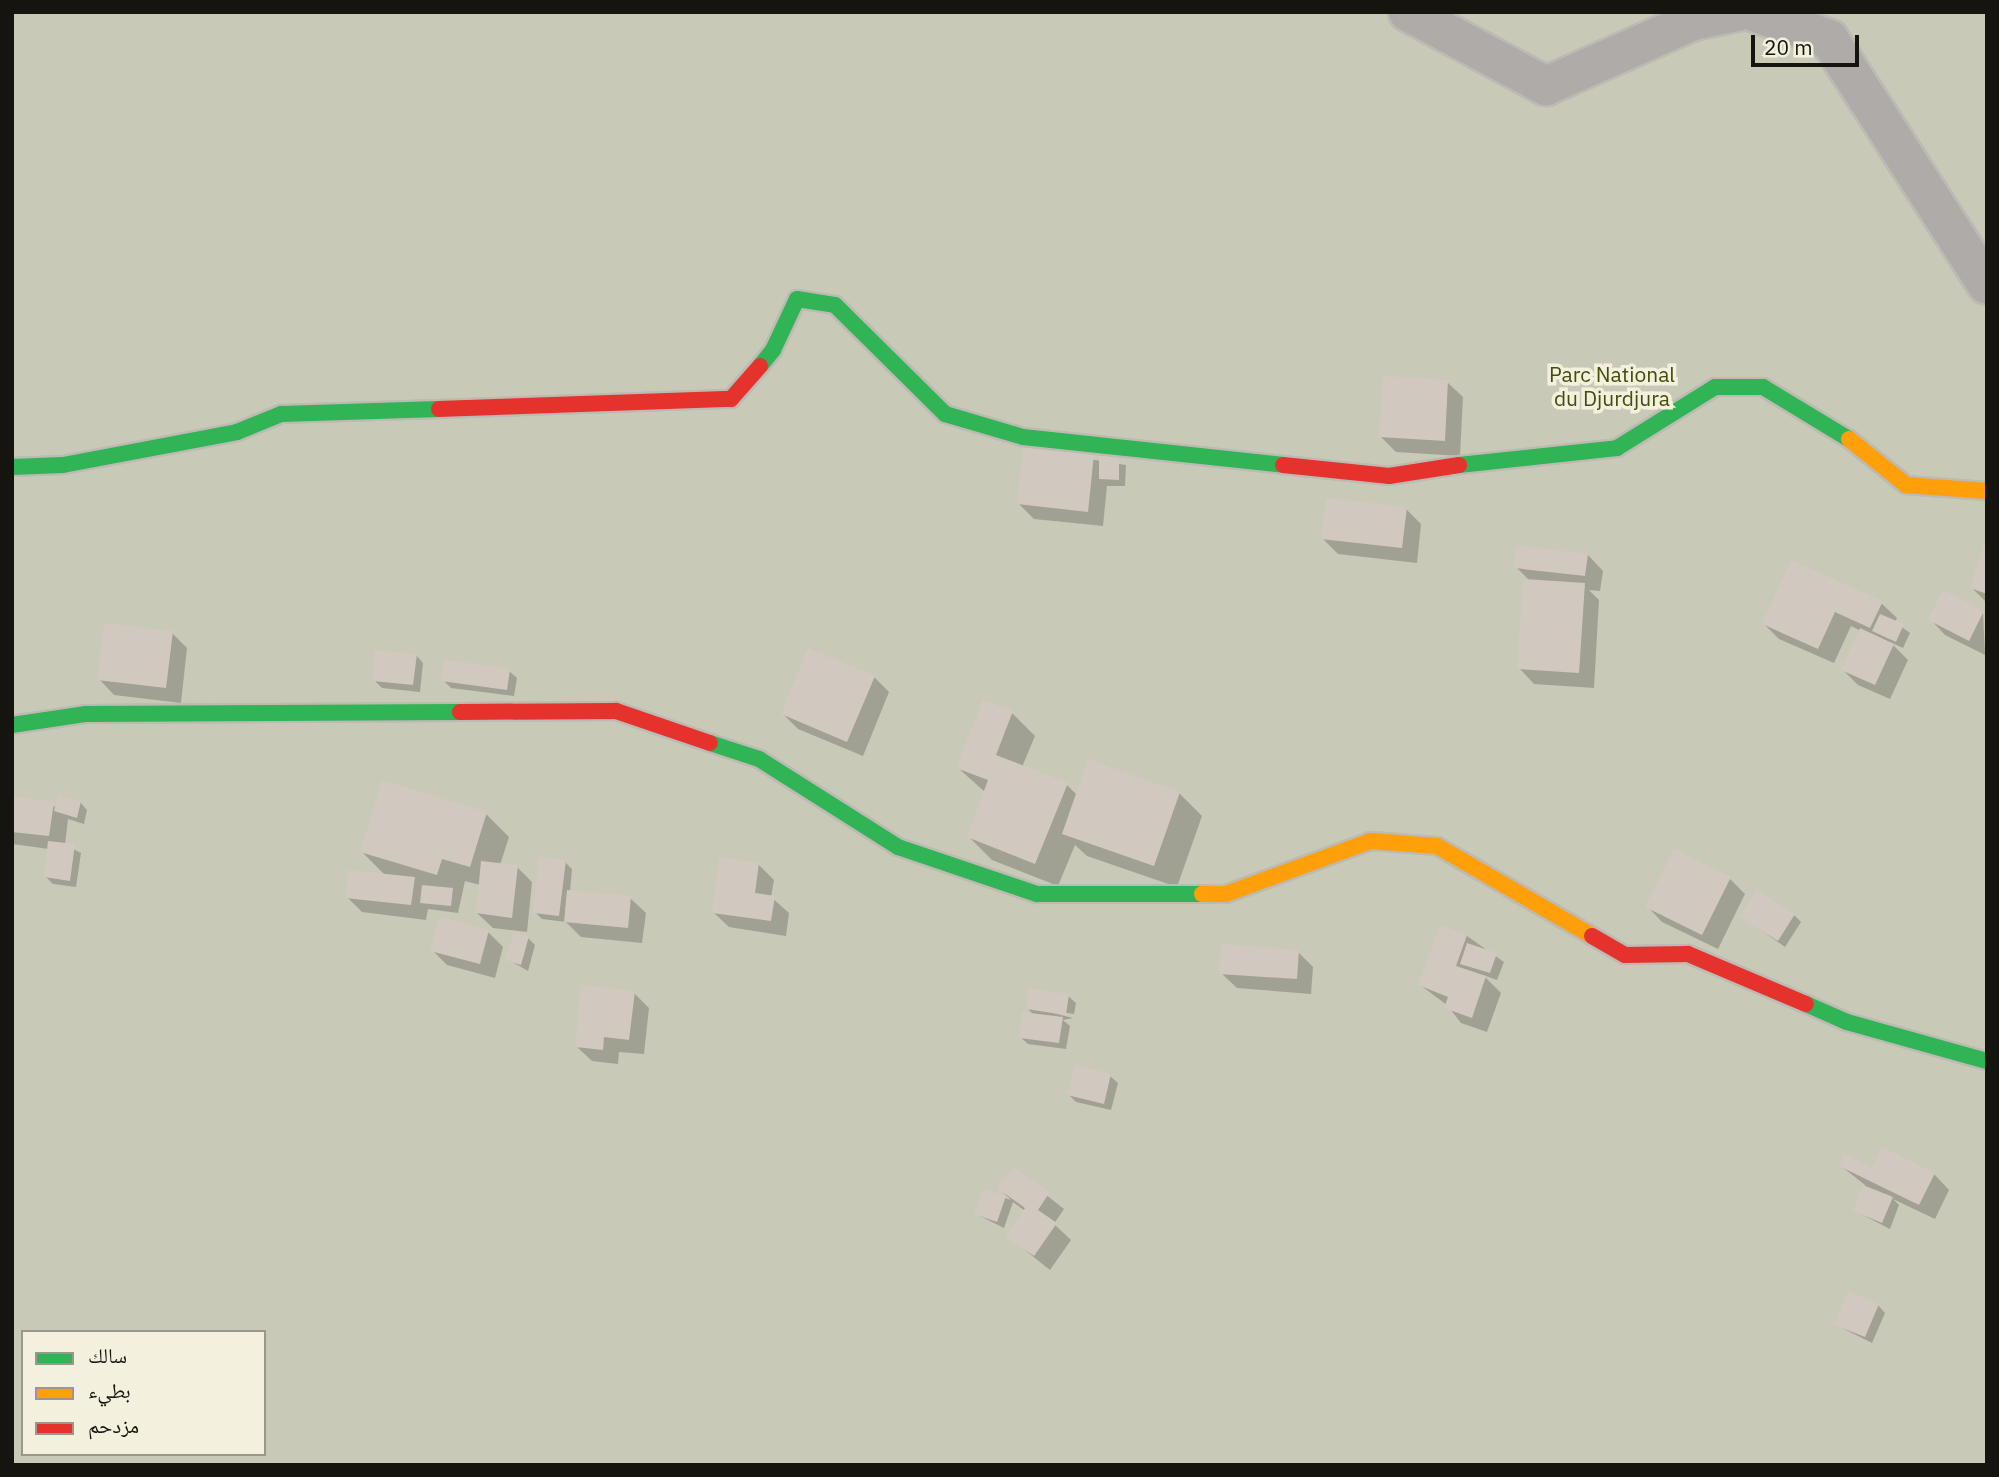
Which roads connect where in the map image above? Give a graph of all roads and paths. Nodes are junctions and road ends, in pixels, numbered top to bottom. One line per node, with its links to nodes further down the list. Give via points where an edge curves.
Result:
1 (1408, 12): 2 (street, via 1546,86 1693,20)
2 (1737, 12)
3 (1754, 12): 4 (street, via 1829,39)
4 (1987, 285)
5 (12, 467): 6 (street, via 63,465 237,432 281,414 731,399 773,350 797,299 835,304 945,414 1023,437 1389,476 1526,455 1617,448 1716,387 1763,387 1843,434 1906,485)
6 (1987, 491)
7 (12, 725): 8 (street, via 86,714 616,711 759,759 898,847 1037,894 1226,894 1371,841 1437,846 1625,956 1689,954 1847,1022)
8 (1987, 1061)

